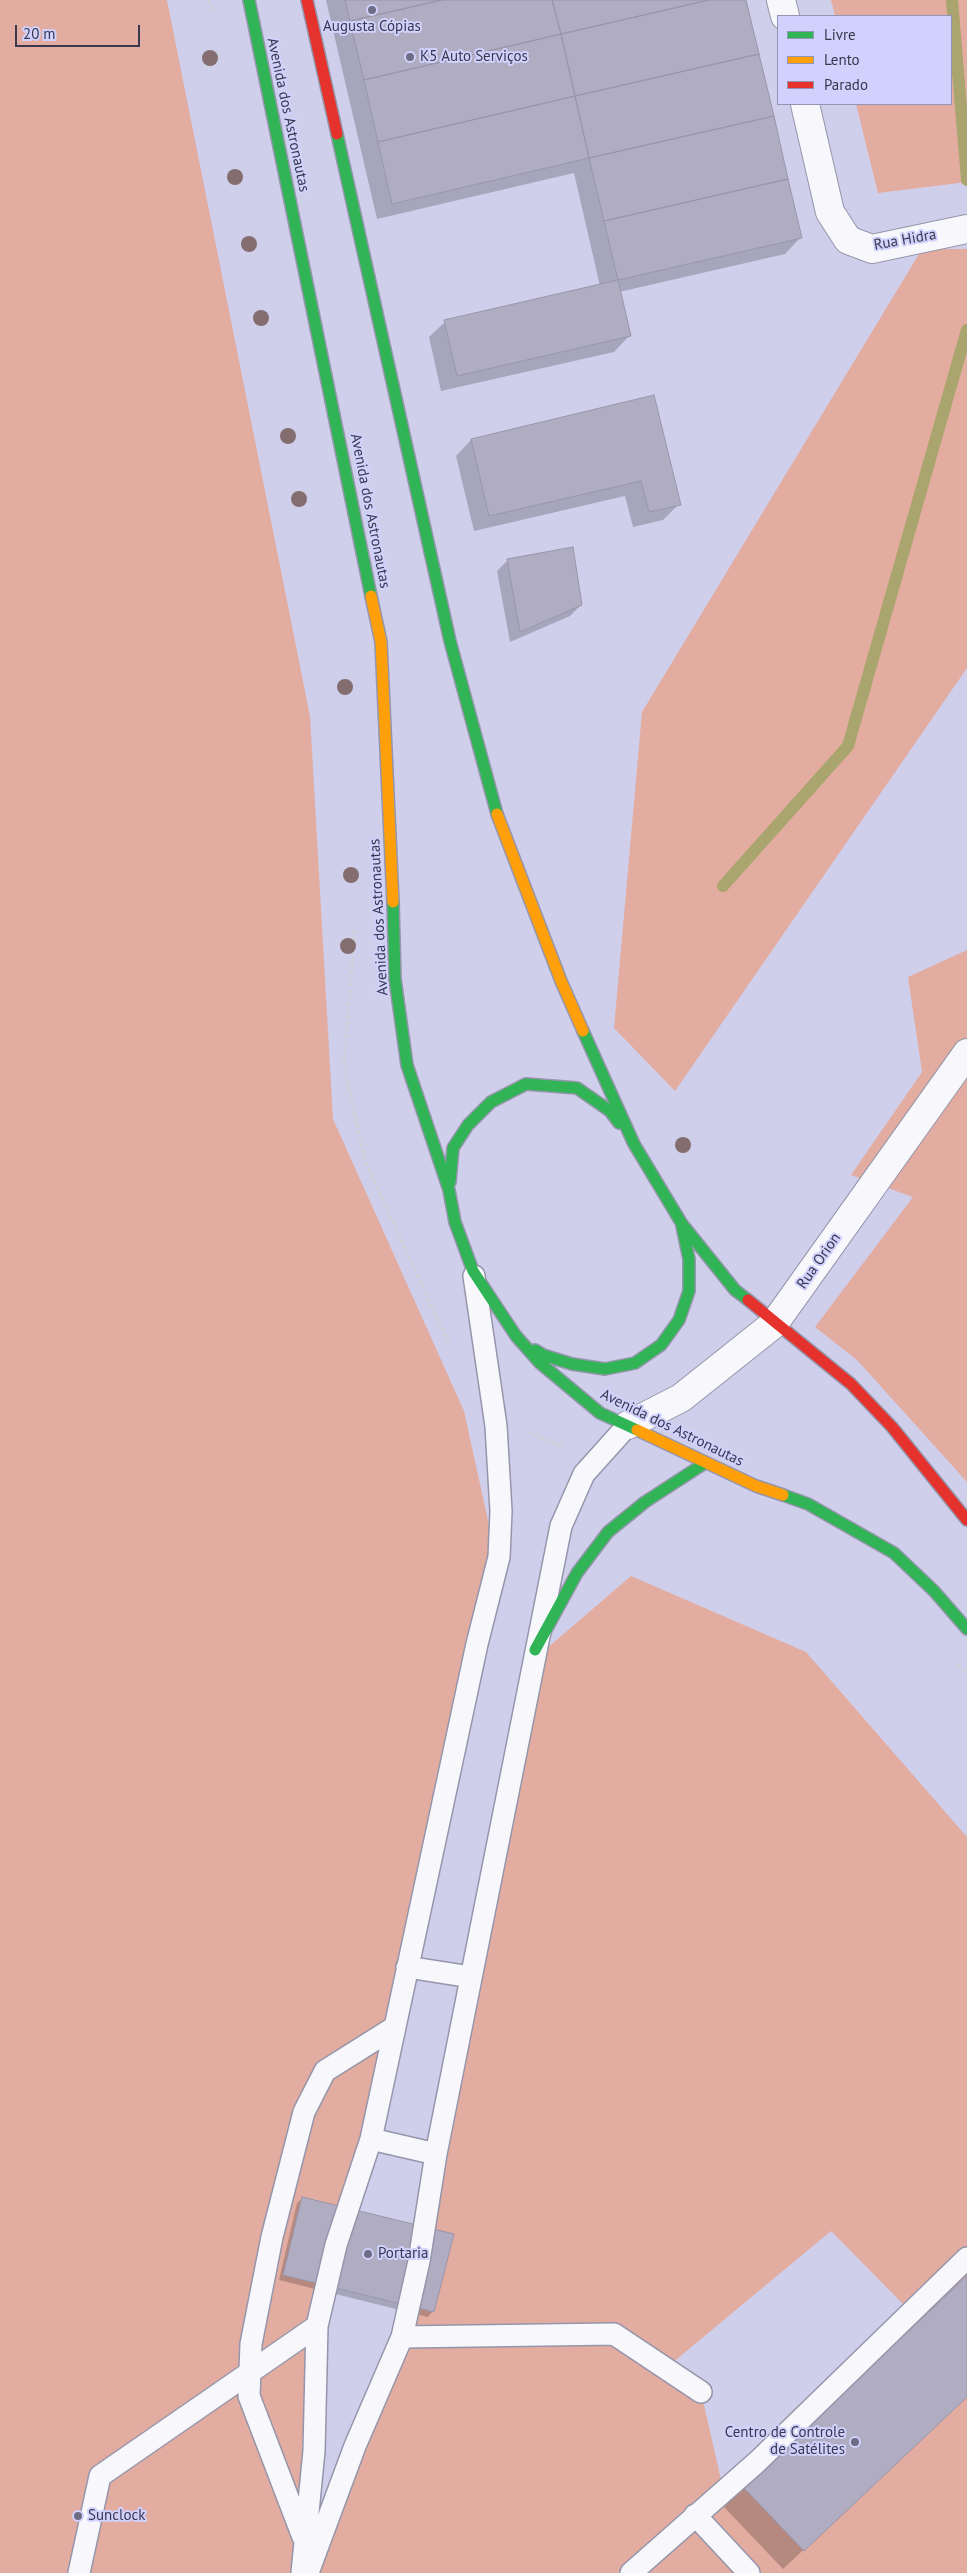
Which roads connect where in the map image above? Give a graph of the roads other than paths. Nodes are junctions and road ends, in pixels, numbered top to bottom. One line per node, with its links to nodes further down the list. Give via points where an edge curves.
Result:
1 (249, 0): 9 (main road, Avenida dos Astronautas, via 382,642 395,979 407,1065)
2 (307, 0): 8 (main road, via 450,641 501,827 561,982)
3 (781, 0): 4 (street)
4 (784, 15)
5 (805, 105): 6 (street, Rua Hidra, via 830,212 848,240 872,249)
6 (967, 229)
7 (967, 1053): 12 (street, Rua Orion)
8 (634, 1144): 9 (main road, via 610,1111 577,1088 526,1084 491,1102 468,1125 453,1148); 10 (main road)
9 (449, 1190): 11 (main road, Avenida dos Astronautas, via 455,1222)
10 (682, 1224): 12 (main road, via 735,1290); 13 (main road, via 689,1259 690,1291 679,1320 661,1345 635,1363 605,1368 572,1364 543,1355)
11 (473, 1270): 13 (main road, Avenida dos Astronautas); 19 (lane, via 496,1419 501,1511 499,1557)
12 (774, 1324): 14 (street, Rua Orion, via 681,1398); 16 (main road, via 852,1384 892,1427)
13 (516, 1336): 14 (main road, Avenida dos Astronautas, via 571,1391 600,1413)
14 (628, 1425): 15 (main road, Avenida dos Astronautas); 18 (lane, via 584,1474 561,1526)
15 (706, 1463): 17 (main road, Avenida dos Astronautas, via 756,1486 808,1504 894,1554 934,1591); 18 (main road, via 645,1502 608,1532 577,1574)
16 (967, 1520)
17 (967, 1630)
18 (535, 1650): 20 (lane)
19 (407, 1967): 20 (lane); 21 (lane)
20 (471, 1977): 23 (lane)
21 (396, 2027): 22 (lane); 27 (lane, via 325,2071 304,2112 272,2236 251,2344)
22 (371, 2139): 23 (lane); 25 (lane, via 336,2245)
23 (436, 2154): 26 (lane, via 419,2261)
24 (967, 2258): 29 (lane, via 757,2462)
25 (317, 2326): 27 (lane); 30 (lane, via 314,2451)
26 (402, 2337): 28 (lane, via 614,2334); 33 (lane, via 355,2446)
27 (250, 2372): 30 (lane, via 249,2396); 31 (lane, via 100,2476)
28 (701, 2392)
29 (695, 2515): 34 (lane); 35 (lane)
30 (304, 2539): 32 (lane)
31 (79, 2573)
32 (302, 2573)
33 (308, 2573)
34 (631, 2573)
35 (749, 2573)

